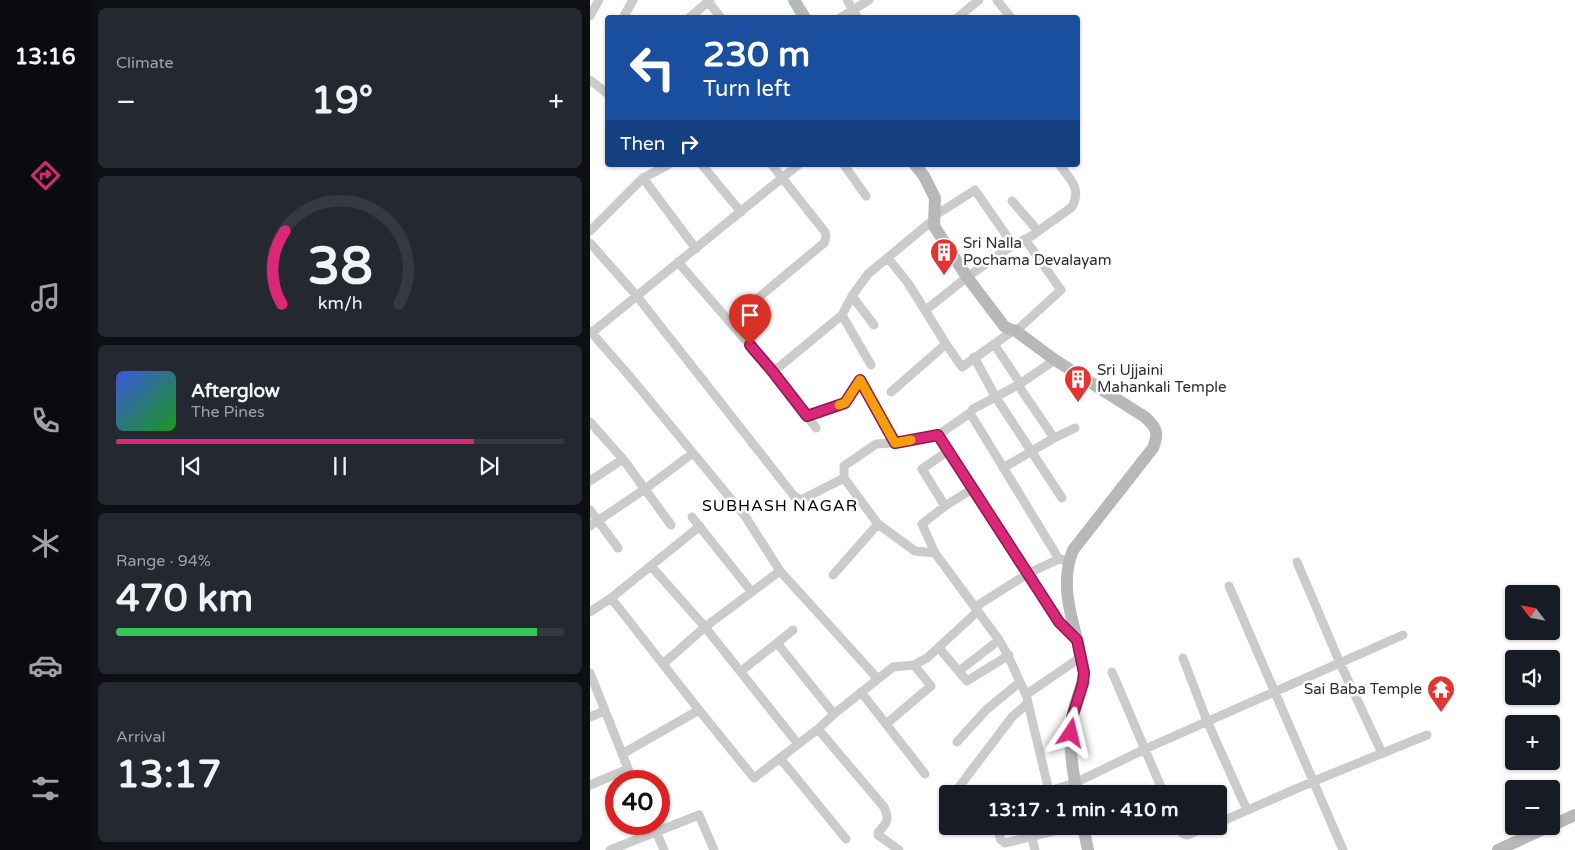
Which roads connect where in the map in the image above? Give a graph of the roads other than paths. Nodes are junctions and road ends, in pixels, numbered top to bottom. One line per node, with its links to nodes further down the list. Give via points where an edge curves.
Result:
1 (599, 0): 16 (street)
2 (634, 0): 10 (street)
3 (794, 0): 13 (street)
4 (847, 0): 9 (street)
5 (868, 0): 9 (street)
6 (979, 0): 14 (street)
7 (997, 0): 15 (street)
8 (708, 1): 11 (street); 12 (street)
9 (855, 14)
10 (626, 15)
11 (693, 15)
12 (720, 15)
13 (801, 15)
14 (961, 15)
15 (1009, 15)
16 (590, 16)
17 (590, 80): 18 (street)
18 (605, 92)
19 (664, 167): 26 (street)
20 (704, 167): 30 (street)
21 (774, 167): 27 (street)
22 (796, 167): 27 (street)
23 (845, 167): 28 (street)
24 (917, 167): 31 (street, via 932,188)
25 (1061, 167): 33 (street, via 1074,184 1076,200 1072,207)
26 (643, 178): 32 (street); 37 (street)
27 (782, 178): 30 (street); 43 (street, via 826,237)
28 (866, 196)
29 (1012, 201): 33 (street)
30 (741, 212): 37 (street)
31 (934, 218): 36 (street, via 975,190); 38 (street); 40 (street, via 934,226)
32 (590, 231)
33 (1038, 231): 34 (street)
34 (1025, 239): 36 (street); 47 (street, via 1061,290)
35 (590, 243): 41 (street)
36 (1013, 245): 40 (street)
37 (696, 249): 39 (street)
38 (888, 258): 42 (street, via 868,274); 44 (street)
39 (678, 262): 41 (street); 54 (street)
40 (967, 277): 44 (street); 47 (street, via 1004,326)
41 (636, 295): 48 (street); 71 (street, via 794,496 801,500)
42 (852, 296): 45 (street); 46 (street)
43 (752, 303)
44 (926, 310): 49 (street)
45 (842, 314): 53 (street); 54 (street)
46 (874, 325)
47 (1015, 330): 50 (street); 52 (street)
48 (590, 332): 68 (street)
49 (946, 344): 51 (street, via 962,367); 56 (street)
50 (994, 344): 51 (street); 55 (street)
51 (974, 357): 57 (street)
52 (1055, 360): 55 (street); 86 (street, via 1145,418 1157,432 1153,448)
53 (871, 365)
54 (773, 372): 59 (street)
55 (1019, 384): 57 (street); 64 (street)
56 (891, 392)
57 (995, 396): 58 (street); 67 (street)
58 (970, 413): 63 (street); 70 (street)
59 (807, 416): 61 (street); 65 (street, via 845,403 860,380)
60 (590, 422): 69 (street)
61 (816, 428)
62 (1074, 428): 64 (street)
63 (938, 435): 65 (street); 66 (street)
64 (1054, 438): 67 (street)
65 (895, 443): 71 (street, via 876,444 844,466)
66 (948, 451): 74 (street); 76 (street, via 922,468)
67 (1032, 451): 70 (street); 75 (street)
68 (693, 452): 73 (street); 89 (street, via 745,516)
69 (623, 459): 72 (street); 73 (street)
70 (1003, 468): 86 (street)
71 (844, 478): 80 (street)
72 (590, 481)
73 (646, 489): 79 (street); 81 (street)
74 (972, 489): 76 (street); 90 (street)
75 (1062, 498)
76 (945, 506): 85 (street, via 922,524)
77 (590, 510): 79 (street)
78 (692, 518): 83 (street)
79 (598, 521): 82 (street); 84 (street)
80 (878, 524): 85 (street, via 915,551); 91 (street)
81 (671, 525)
82 (590, 526)
83 (700, 526): 88 (street); 93 (street)
84 (618, 548)
85 (935, 553): 95 (street)
86 (1064, 560): 90 (street); 101 (street, via 1068,602)
87 (1297, 562): 107 (street)
88 (651, 566): 94 (street); 97 (street)
89 (780, 571): 93 (street); 114 (street)
90 (1029, 573): 95 (street); 101 (street, via 1059,622)
91 (833, 575)
92 (1229, 586): 116 (street)
93 (751, 592): 97 (street)
94 (611, 598): 96 (street); 108 (street)
95 (976, 609): 100 (street); 103 (street)
96 (590, 612)
97 (705, 627): 108 (street); 110 (street)
98 (793, 630): 102 (street)
99 (1403, 635): 107 (street)
100 (999, 640): 104 (street); 111 (street)
101 (1077, 640): 105 (street)
102 (777, 643): 110 (street); 121 (street)
103 (939, 648): 109 (street); 111 (street)
104 (1009, 655): 111 (street, via 967,682); 115 (street)
105 (1081, 657): 118 (street); 139 (street, via 1083,683 1072,718 1071,733)
106 (1183, 658): 123 (street)
107 (1340, 663): 116 (street); 130 (street)
108 (663, 664): 119 (street)
109 (914, 665): 114 (street, via 893,667); 124 (street, via 931,686)
110 (741, 671): 128 (street)
111 (959, 671)
112 (1112, 672): 129 (street)
113 (590, 673): 120 (street)
114 (878, 679): 117 (street)
115 (1020, 682): 118 (street); 127 (street, via 986,710)
116 (1275, 691): 123 (street); 135 (street)
117 (861, 692): 121 (street); 124 (street)
118 (1027, 698): 137 (street); 138 (street)
119 (699, 710): 131 (street); 132 (street, via 754,778)
120 (604, 711): 122 (street); 131 (street)
121 (834, 714): 125 (street)
122 (590, 717)
123 (1207, 721): 129 (street); 142 (street)
124 (886, 724): 134 (street)
125 (818, 729): 128 (street); 159 (street, via 884,808 888,820 878,835)
126 (1427, 735): 130 (street)
127 (957, 742)
128 (798, 744): 132 (street)
129 (1145, 749): 140 (street); 141 (street)
130 (1382, 753): 135 (street)
131 (622, 754): 133 (street)
132 (780, 758): 154 (street)
133 (628, 769): 136 (street)
134 (925, 774)
135 (1314, 781): 142 (street); 162 (street)
136 (590, 785)
137 (961, 785)
138 (1048, 785)
139 (1076, 785)
140 (1081, 785)
141 (1160, 785)
142 (1247, 810): 144 (street)
143 (1575, 815): 145 (street)
144 (1227, 819)
145 (1560, 822)
146 (670, 824): 158 (street, via 699,815)
147 (641, 835): 156 (street)
148 (658, 835): 157 (street)
149 (999, 835): 153 (street, via 1005,843)
150 (1036, 835): 153 (street)
151 (1085, 835): 161 (street)
152 (1532, 835): 155 (street)
153 (1032, 836): 160 (street)
154 (846, 839)
155 (1503, 849)
156 (610, 850)
157 (664, 850)
158 (714, 850)
159 (899, 850)
160 (1035, 850)
161 (1088, 850)
162 (1343, 850)

